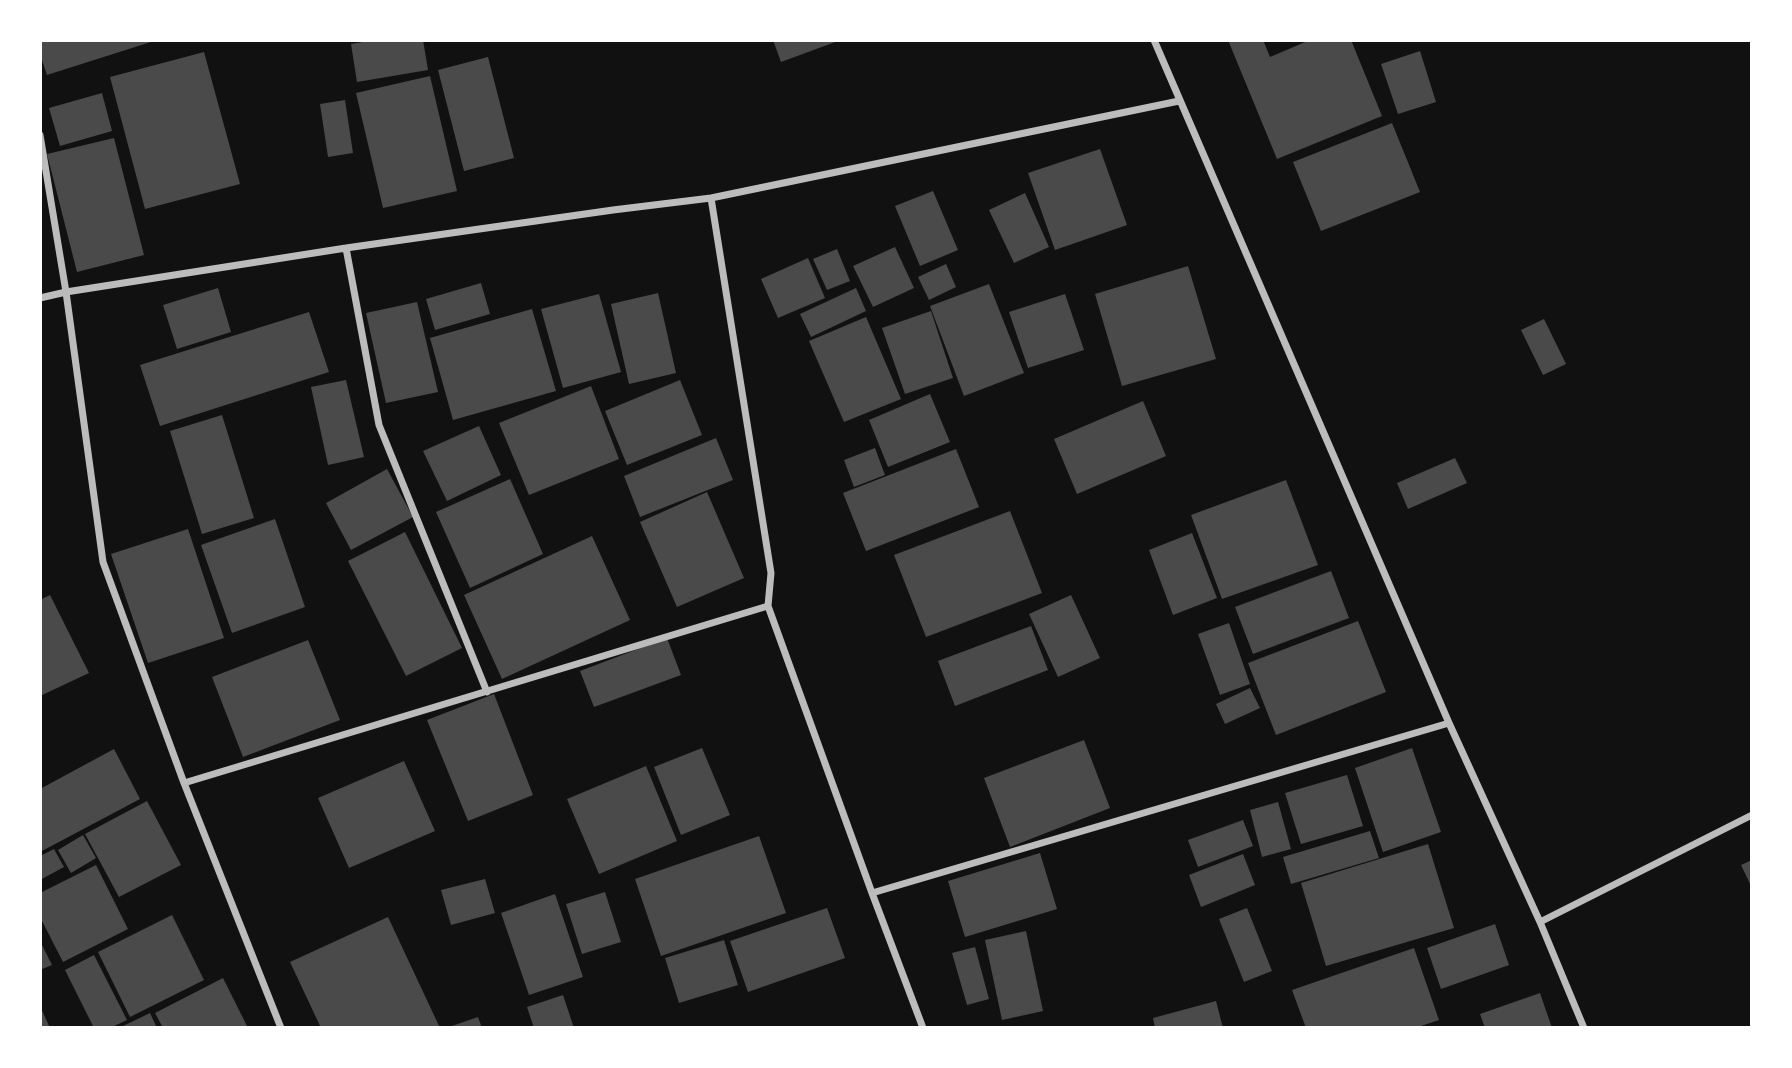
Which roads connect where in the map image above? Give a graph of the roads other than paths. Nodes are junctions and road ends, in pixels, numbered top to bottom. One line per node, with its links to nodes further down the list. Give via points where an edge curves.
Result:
1 (1154, 40): 2 (street)
2 (1180, 101): 4 (street); 10 (street)
3 (40, 135): 6 (street)
4 (711, 198): 5 (street); 8 (street, via 771,573)
5 (346, 248): 6 (street); 9 (street, via 379,425)
6 (66, 292): 7 (street); 11 (street, via 103,562)
7 (40, 298)
8 (768, 606): 9 (street); 13 (street)
9 (487, 692): 11 (street)
10 (1450, 723): 13 (street); 14 (street)
11 (184, 783): 15 (street)
12 (1752, 815): 14 (street)
13 (872, 893): 16 (street)
14 (1540, 922): 17 (street)
15 (281, 1028)
16 (923, 1028)
17 (1584, 1028)

